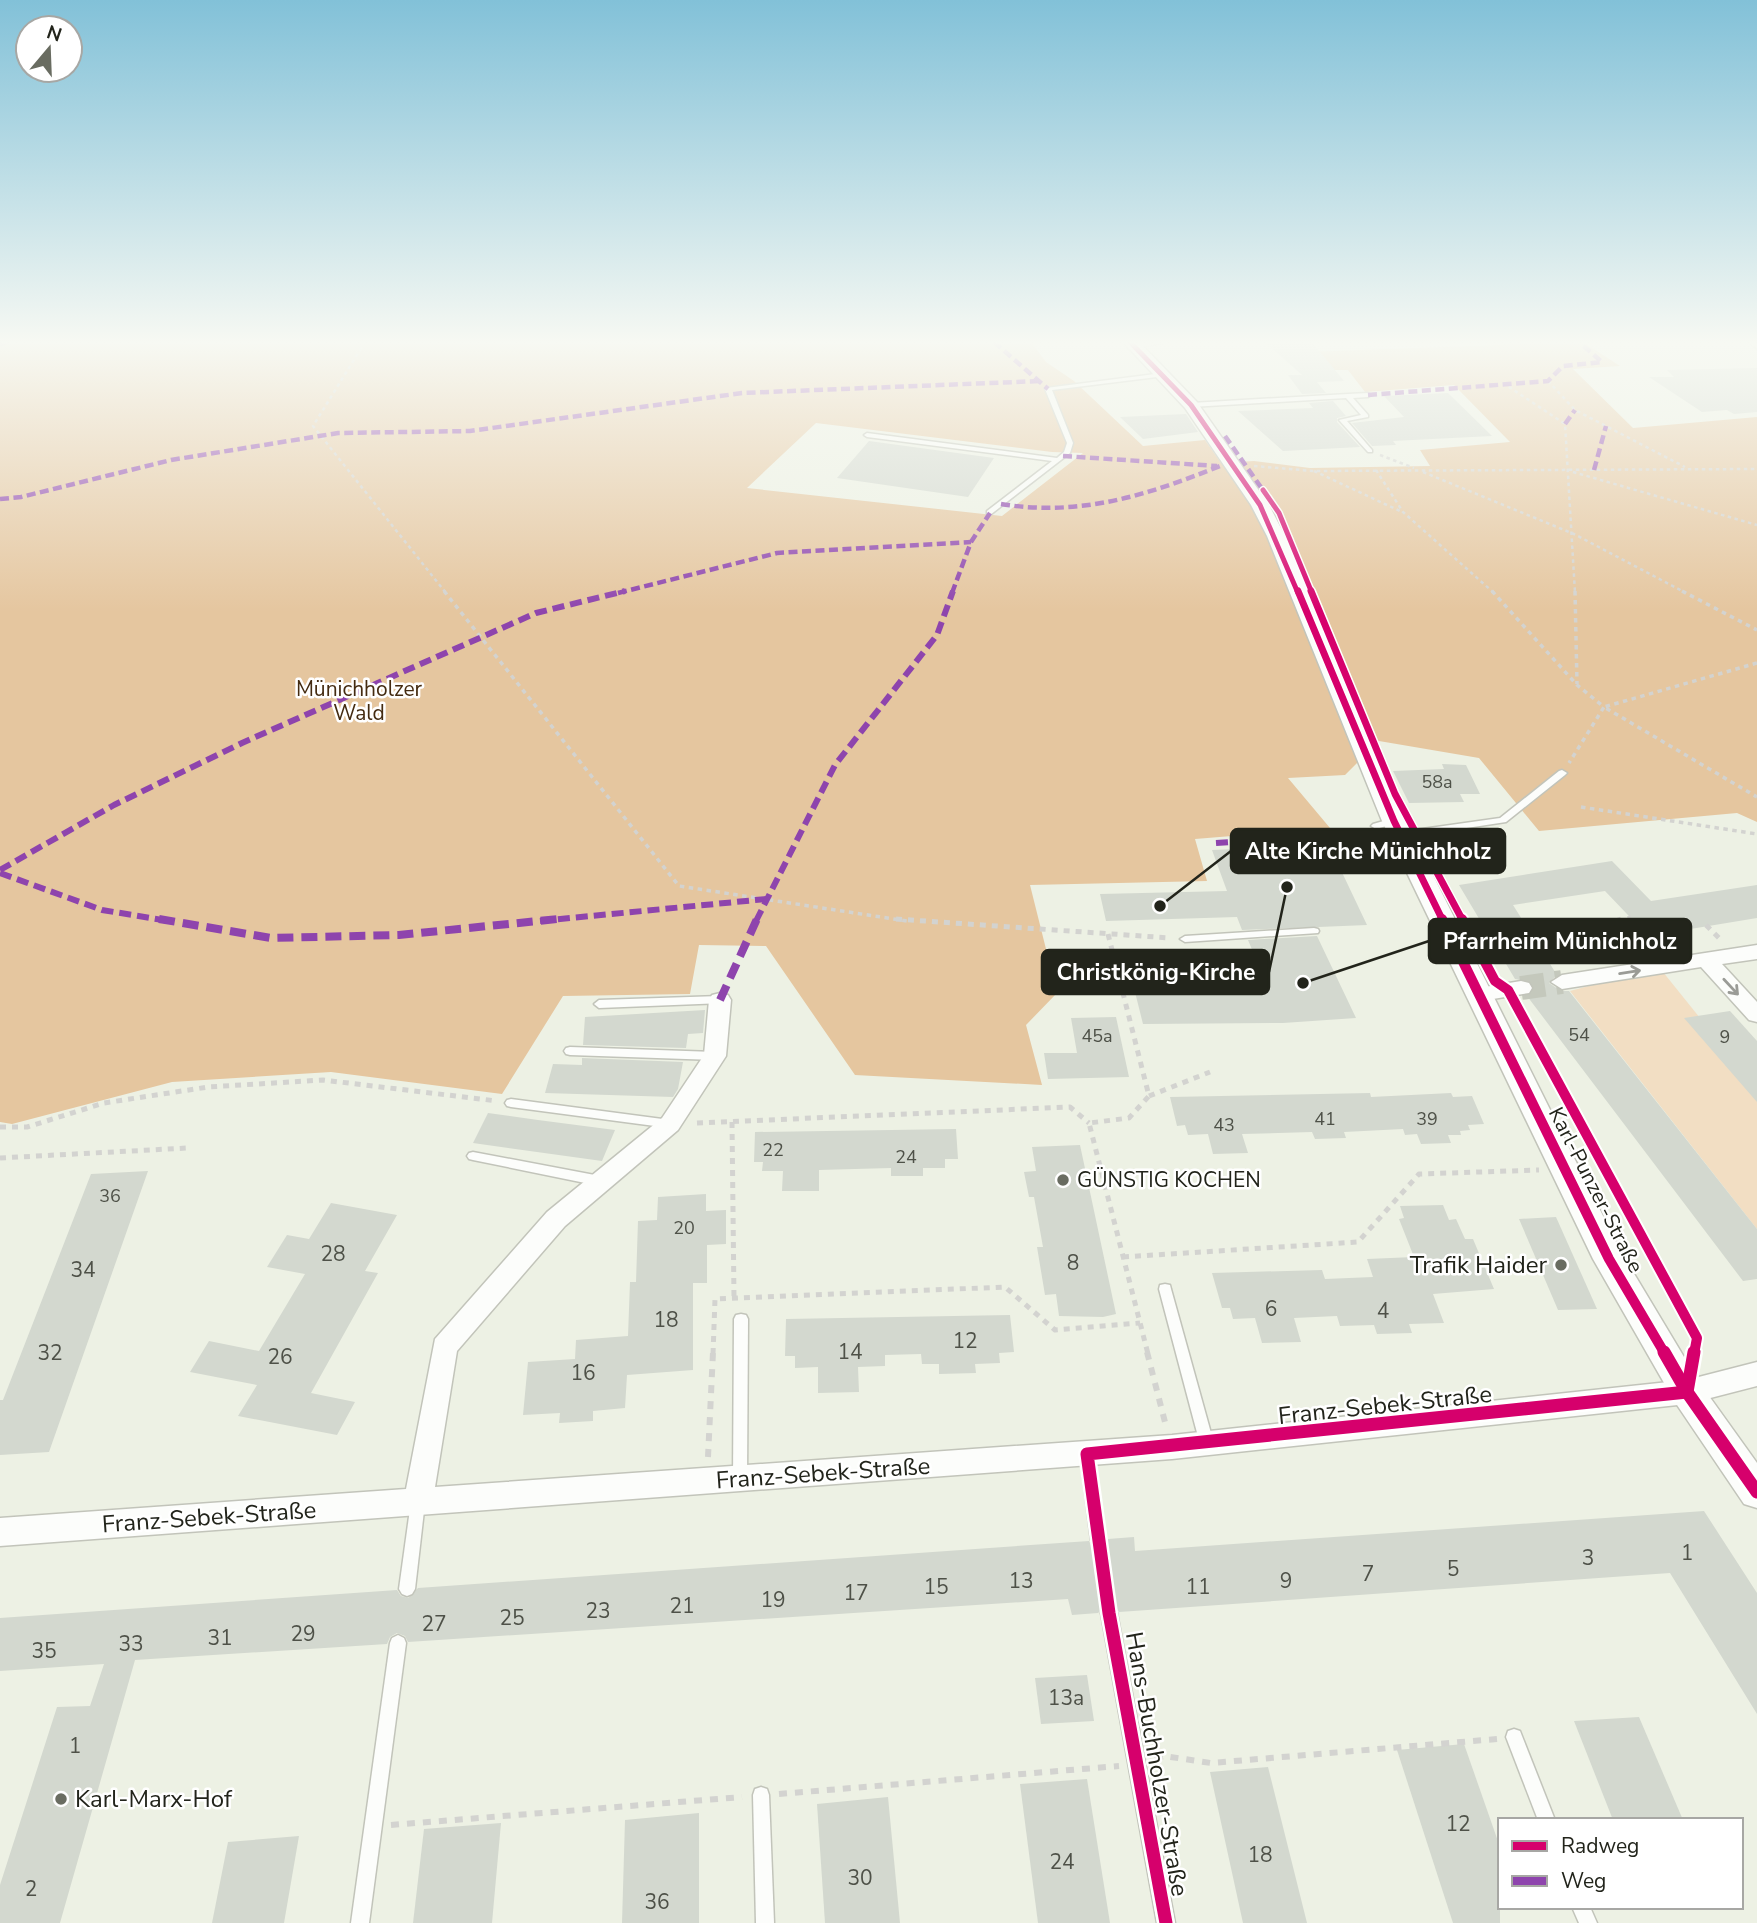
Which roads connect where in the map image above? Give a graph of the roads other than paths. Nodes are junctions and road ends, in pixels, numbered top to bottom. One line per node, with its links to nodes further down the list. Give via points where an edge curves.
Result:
1 (1065, 432): 6 (lane, via 1070,443)
2 (1210, 432): 9 (street, Karl-Punzer-Straße, via 1276,536)
3 (1353, 432): 5 (lane)
4 (867, 435): 6 (lane)
5 (1370, 451)
6 (1059, 460): 7 (lane)
7 (990, 513)
8 (1562, 772): 9 (lane, via 1503,820)
9 (1391, 827): 16 (street, Karl-Punzer-Straße)
10 (1314, 931): 11 (lane)
11 (1185, 939)
12 (1757, 952): 13 (street)
13 (1706, 960): 14 (street, one-way to 13); 19 (street, one-way to 19)
14 (1562, 982)
15 (1521, 988): 16 (street)
16 (1481, 994): 29 (street, Karl-Punzer-Straße, via 1609,1259)
17 (720, 1000): 18 (lane); 21 (street)
18 (599, 1004)
19 (1757, 1015)
20 (570, 1051): 21 (lane)
21 (715, 1056): 23 (street)
22 (511, 1103): 23 (lane)
23 (670, 1124): 25 (street)
24 (473, 1156): 25 (lane)
25 (600, 1181): 34 (street, via 556,1219 444,1347)
26 (1165, 1289): 30 (lane)
27 (741, 1320): 32 (lane)
28 (1757, 1374): 29 (street, Franz-Sebek-Straße)
29 (1687, 1392): 30 (street, Franz-Sebek-Straße); 33 (street, Karl-Punzer-Straße)
30 (1207, 1444): 31 (street, Franz-Sebek-Straße)
31 (1087, 1454): 32 (street, Franz-Sebek-Straße); 36 (lane)
32 (740, 1479): 34 (street, Franz-Sebek-Straße)
33 (1757, 1492)
34 (418, 1502): 35 (street, Franz-Sebek-Straße); 37 (lane)
35 (0, 1532)
36 (1098, 1540)
37 (407, 1589)
38 (1109, 1612): 45 (lane, Hans-Buchholzer-Straße)
39 (398, 1643): 43 (lane)
40 (1514, 1737): 42 (lane)
41 (761, 1795): 44 (lane)
42 (1546, 1818)
43 (360, 1923)
44 (765, 1923)
45 (1166, 1923)

